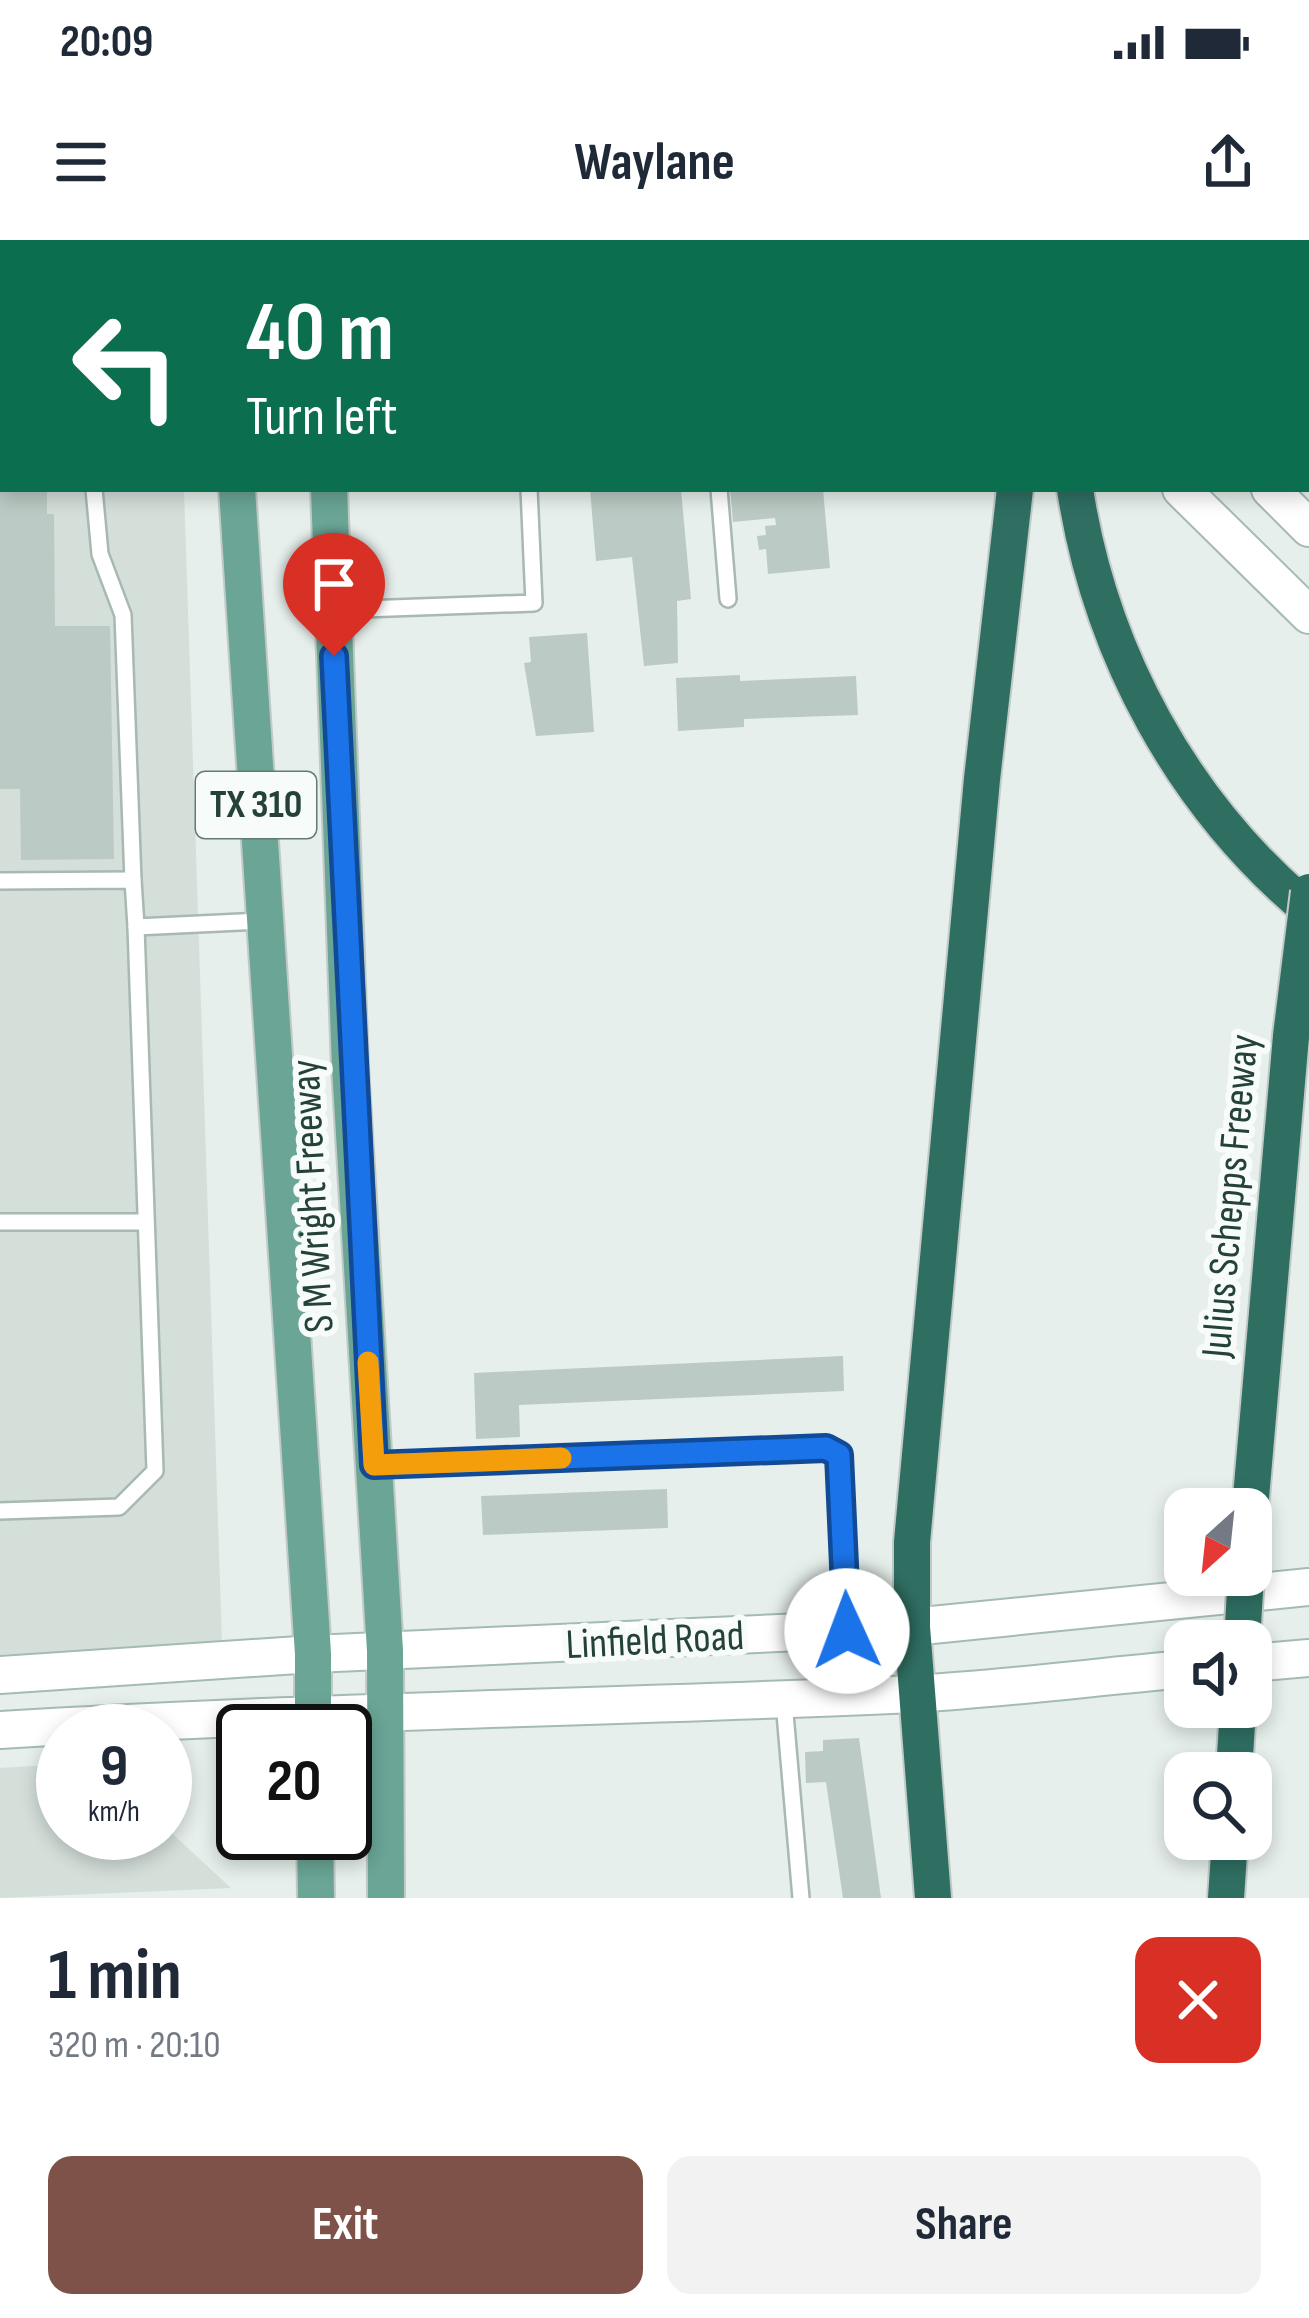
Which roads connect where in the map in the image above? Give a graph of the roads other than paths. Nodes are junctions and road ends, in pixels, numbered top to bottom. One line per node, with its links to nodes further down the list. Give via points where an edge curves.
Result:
1 (94, 492): 14 (lane, via 100,554 123,615)
2 (237, 492): 18 (main road, S M Wright Freeway / TX 310)
3 (329, 492): 12 (main road, S M Wright Freeway / TX 310)
4 (529, 492): 12 (lane, via 534,603)
5 (719, 492): 11 (lane)
6 (1075, 492): 17 (highway, via 1084,551 1134,687 1225,825)
7 (1183, 492): 13 (main road)
8 (1273, 492): 10 (main road)
9 (1015, 495): 26 (highway, via 919,1433)
10 (1309, 528)
11 (728, 599)
12 (332, 610): 22 (main road, S M Wright Freeway / TX 310)
13 (1309, 615)
14 (133, 880): 15 (lane); 19 (lane)
15 (0, 881)
16 (1309, 892): 23 (highway, Julius Schepps Freeway, bridge)
17 (1309, 910)
18 (262, 920): 19 (lane); 29 (main road, S M Wright Freeway / TX 310)
19 (136, 927): 21 (lane)
20 (0, 1222): 21 (lane)
21 (146, 1222): 24 (lane, via 154,1471 118,1507)
22 (374, 1465): 27 (lane, via 826,1448 839,1455); 28 (main road, S M Wright Freeway / TX 310)
23 (1252, 1488)
24 (0, 1511)
25 (1309, 1587): 26 (main road, Linfield Road)
26 (912, 1627): 27 (main road, Linfield Road); 34 (highway)
27 (847, 1631): 28 (main road, Linfield Road)
28 (386, 1651): 29 (main road, Linfield Road); 37 (main road, S M Wright Freeway / TX 310)
29 (313, 1654): 33 (main road, Linfield Road); 36 (main road, S M Wright Freeway / TX 310)
30 (1309, 1658): 31 (main road)
31 (1272, 1661)
32 (1164, 1671): 34 (main road, Linfield Road)
33 (0, 1675)
34 (917, 1694): 35 (main road, Linfield Road); 46 (highway)
35 (784, 1699): 37 (main road, Linfield Road); 45 (lane)
36 (313, 1704)
37 (387, 1715): 39 (main road, Linfield Road); 44 (main road, S M Wright Freeway / TX 310)
38 (216, 1716): 40 (main road, Linfield Road)
39 (372, 1717)
40 (0, 1730)
41 (315, 1860): 43 (main road)
42 (1229, 1860): 47 (highway)
43 (316, 1898)
44 (386, 1898)
45 (801, 1898)
46 (933, 1898)
47 (1226, 1898)

